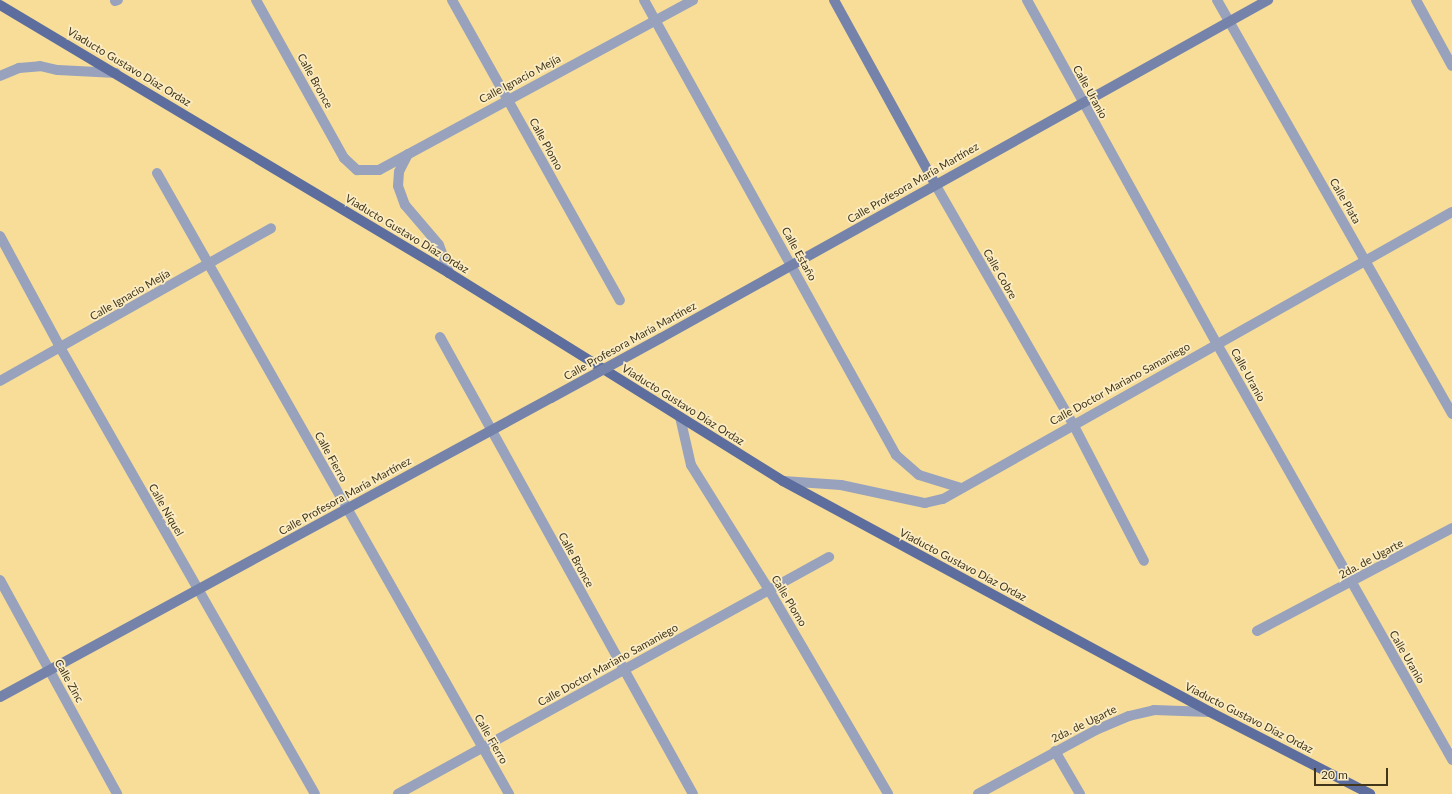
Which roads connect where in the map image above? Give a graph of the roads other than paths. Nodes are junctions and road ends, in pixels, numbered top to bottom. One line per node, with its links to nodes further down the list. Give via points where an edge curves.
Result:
1 (256, 0): 19 (street, Calle Bronce, via 344,158)
2 (452, 0): 16 (street, Calle Plomo)
3 (644, 0): 11 (street, Calle Estaño)
4 (693, 0): 11 (street, Calle Ignacio Mejía)
5 (834, 0): 21 (street, Calle Cobre)
6 (1027, 0): 17 (street, Calle Uranio)
7 (1217, 0): 12 (street, Calle Plata)
8 (1268, 0): 12 (street, Calle Profesora María Martínez)
9 (1416, 0): 13 (street)
10 (0, 4): 14 (main road, Viaducto Gustavo Díaz Ordaz)
11 (656, 21): 16 (street, Calle Ignacio Mejía); 27 (street, Calle Estaño)
12 (1229, 22): 17 (street, Calle Profesora María Martínez); 25 (street, Calle Plata)
13 (1452, 66)
14 (116, 73): 15 (street, via 58,70 40,66 19,68); 28 (main road, Viaducto Gustavo Díaz Ordaz)
15 (0, 76)
16 (506, 99): 18 (street, Calle Ignacio Mejía); 29 (street, Calle Plomo)
17 (1082, 102): 21 (street, Calle Profesora María Martínez); 31 (street, Calle Uranio)
18 (408, 154): 19 (street, Calle Ignacio Mejía, via 379,170); 28 (street, via 399,172 398,186 405,205 439,245)
19 (357, 170)
20 (157, 173): 26 (street, Calle Fierro)
21 (935, 184): 27 (street, Calle Profesora María Martínez); 36 (street, Calle Cobre)
22 (1452, 212): 25 (street, Calle Doctor Mariano Samaniego)
23 (271, 228): 26 (street, Calle Ignacio Mejía)
24 (0, 236): 32 (street, Calle Níquel)
25 (1365, 262): 31 (street, Calle Doctor Mariano Samaniego); 34 (street, Calle Plata)
26 (210, 263): 32 (street, Calle Ignacio Mejía); 40 (street, Calle Fierro)
27 (792, 266): 37 (street, Calle Profesora María Martínez, bridge); 39 (street, Calle Estaño, via 896,455 919,475)
28 (449, 273): 35 (main road, Viaducto Gustavo Díaz Ordaz)
29 (620, 300)
30 (440, 337): 37 (street, Calle Bronce)
31 (1217, 344): 36 (street, Calle Doctor Mariano Samaniego); 45 (street, Calle Uranio)
32 (61, 349): 33 (street, Calle Ignacio Mejía); 46 (street, Calle Níquel)
33 (0, 381)
34 (1452, 414)
35 (680, 417): 38 (main road, Viaducto Gustavo Díaz Ordaz); 47 (street, Calle Plomo, via 691,465)
36 (1073, 424): 39 (street, Calle Doctor Mariano Samaniego); 43 (street, Calle Cobre)
37 (490, 431): 40 (street, Calle Profesora María Martínez); 50 (street, Calle Bronce)
38 (783, 481): 39 (street, Calle Doctor Mariano Samaniego, via 841,485 925,503 943,499); 52 (main road, Viaducto Gustavo Díaz Ordaz)
39 (961, 488)
40 (346, 510): 46 (street, Calle Profesora María Martínez); 53 (street, Calle Fierro)
41 (1452, 528): 45 (street, 2da. de Ugarte)
42 (830, 557): 47 (street, Calle Doctor Mariano Samaniego)
43 (1144, 562)
44 (0, 580): 49 (street, Calle Zinc)
45 (1351, 583): 48 (street, 2da. de Ugarte); 55 (street, Calle Uranio)
46 (198, 590): 49 (street, Calle Profesora María Martínez); 57 (street, Calle Níquel)
47 (769, 590): 50 (street, Calle Doctor Mariano Samaniego); 61 (street, Calle Plomo)
48 (1257, 631)
49 (49, 669): 51 (street, Calle Profesora María Martínez); 56 (street, Calle Zinc)
50 (624, 670): 53 (street, Calle Doctor Mariano Samaniego); 60 (street, Calle Bronce)
51 (0, 697)
52 (1210, 712): 54 (street, 2da. de Ugarte, via 1154,710 1129,716); 64 (main road, Viaducto Gustavo Díaz Ordaz)
53 (482, 748): 58 (street, Calle Doctor Mariano Samaniego); 59 (street, Calle Fierro)
54 (1055, 751): 62 (street, 2da. de Ugarte); 63 (street)
55 (1452, 760)
56 (117, 794)
57 (315, 794)
58 (398, 794)
59 (509, 794)
60 (693, 794)
61 (888, 794)
62 (978, 794)
63 (1080, 794)
64 (1370, 794)

